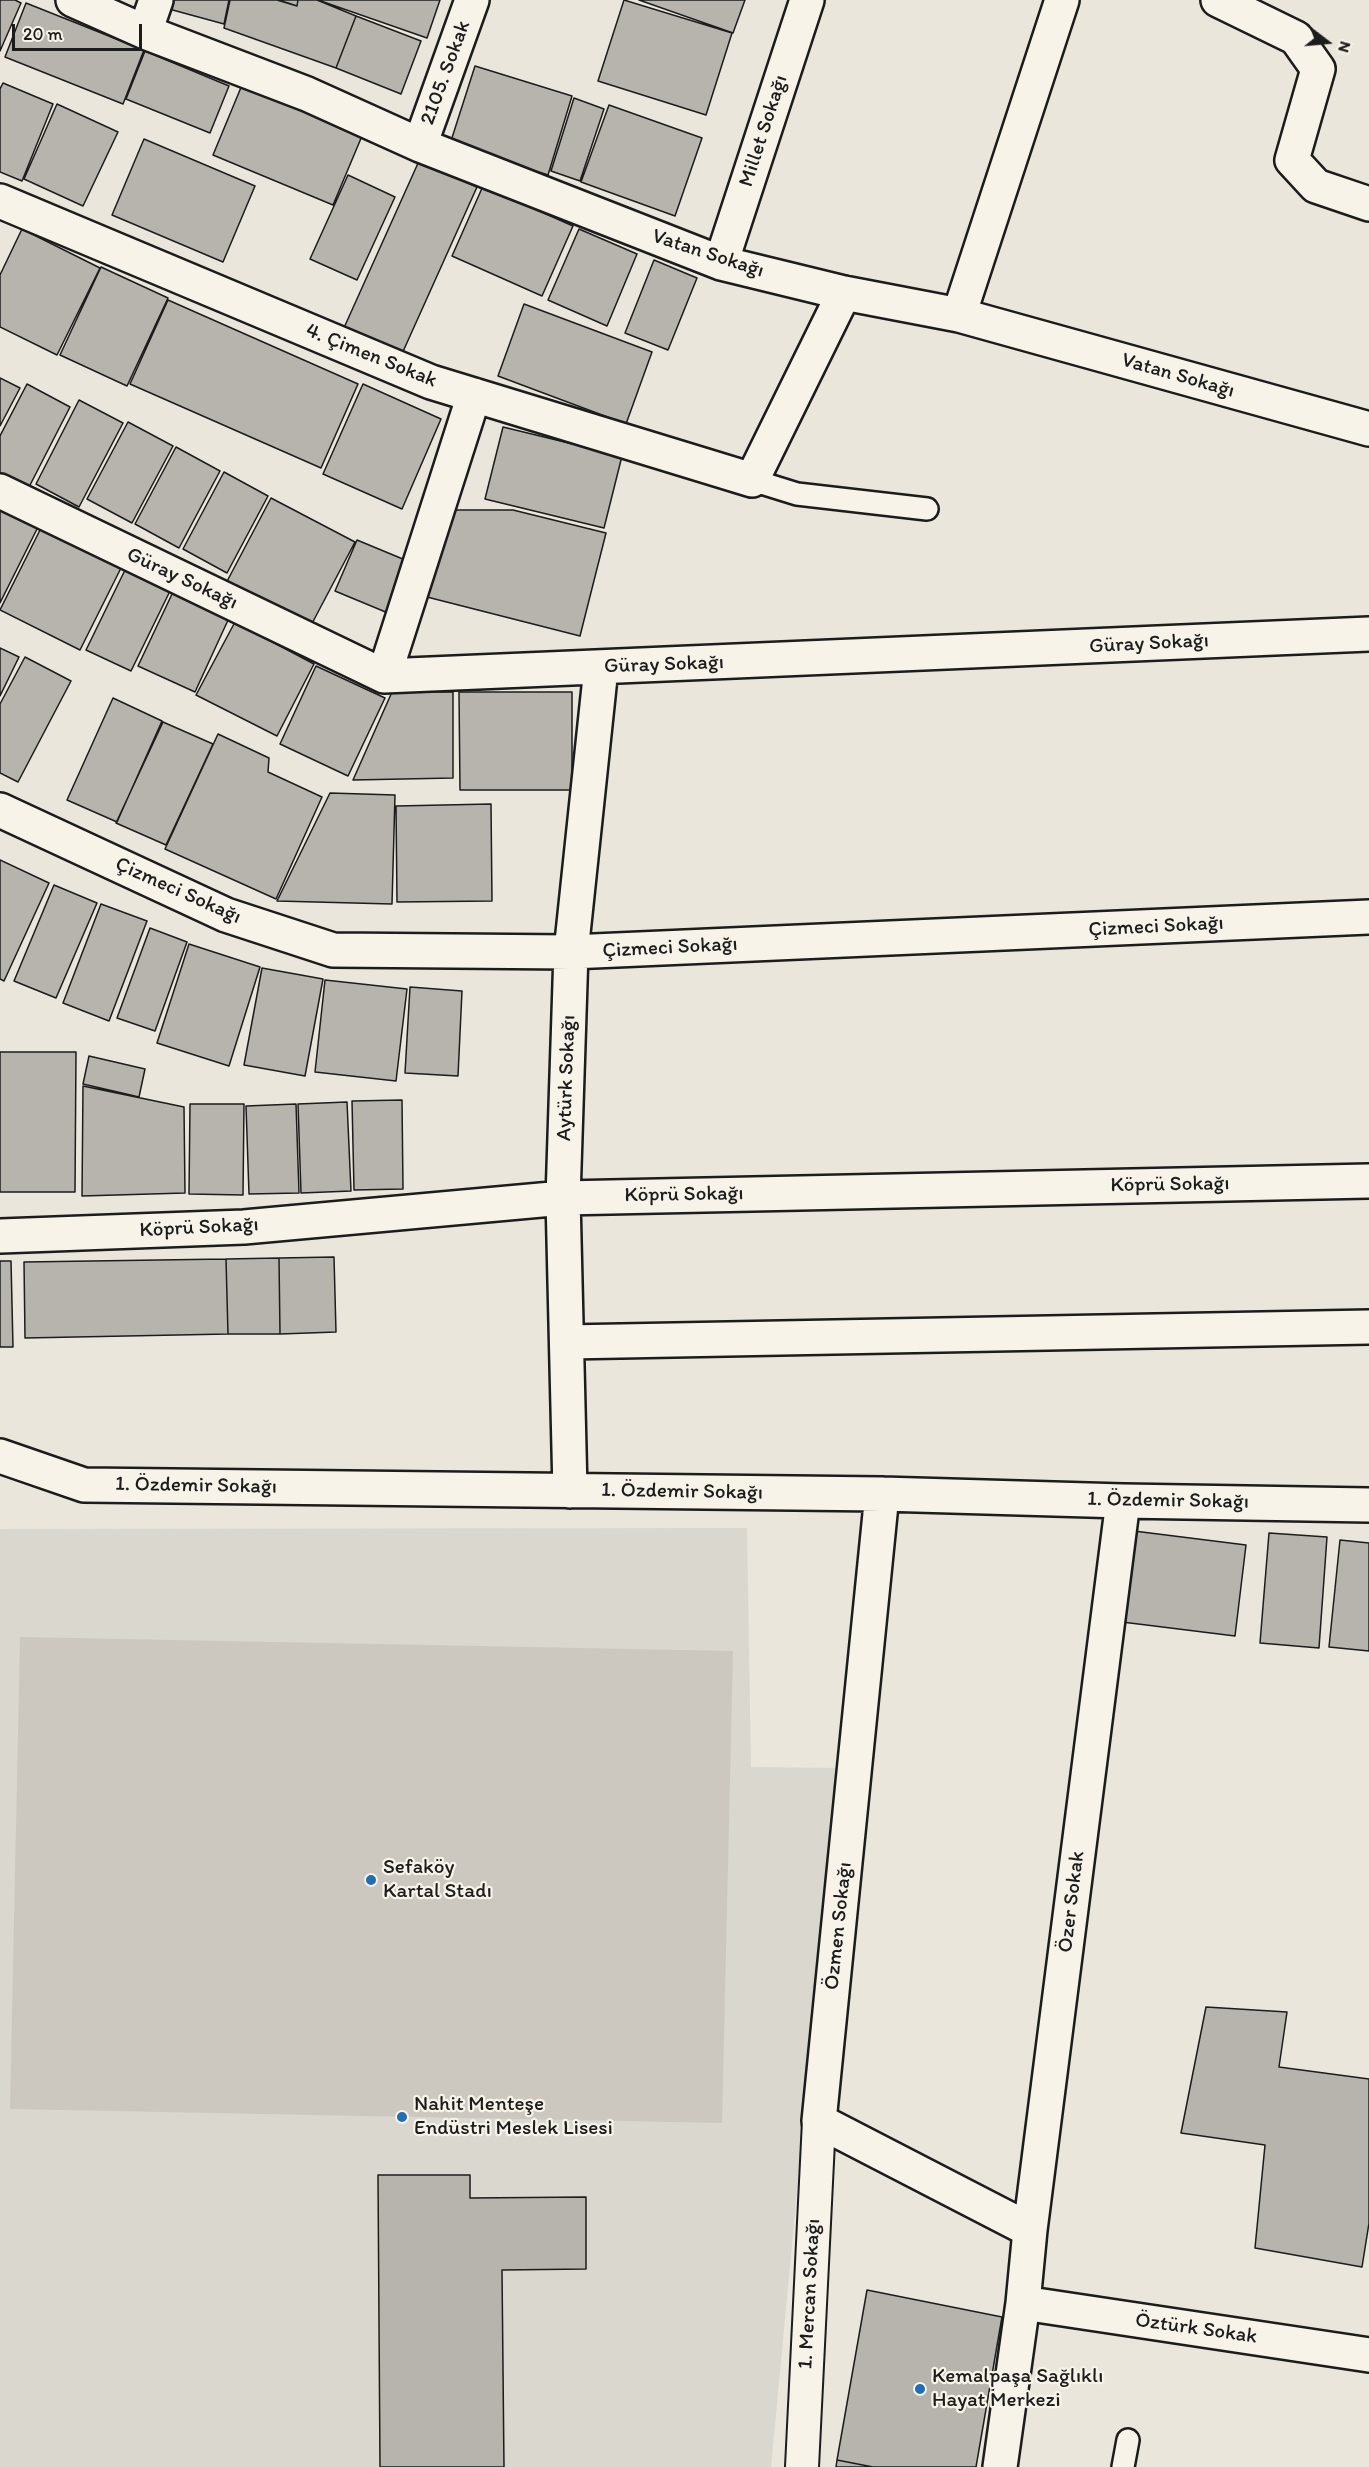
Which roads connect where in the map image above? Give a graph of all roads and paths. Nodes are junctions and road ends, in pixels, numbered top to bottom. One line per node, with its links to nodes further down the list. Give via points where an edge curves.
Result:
1 (73, 0): 7 (street, Vatan Sokağı)
2 (156, 0): 7 (street)
3 (472, 0): 8 (street, 2105. Sokak)
4 (807, 0): 11 (street, Millet Sokağı)
5 (1062, 0): 13 (street)
6 (1218, 0): 10 (street, via 1296,38 1318,69 1292,160 1316,186)
7 (146, 32): 8 (street, Vatan Sokağı, via 307,94)
8 (420, 145): 11 (street, Vatan Sokağı)
9 (0, 201): 14 (street, 4. Çimen Sokak, via 431,382)
10 (1369, 204)
11 (721, 262): 12 (street, Vatan Sokağı)
12 (844, 293): 13 (street, Vatan Sokağı); 16 (street)
13 (959, 315): 15 (street, Vatan Sokağı)
14 (474, 395): 16 (street, 4. Çimen Sokak); 21 (street)
15 (1369, 429)
16 (752, 480): 18 (lane, via 797,494)
17 (0, 491): 21 (street, Güray Sokağı)
18 (927, 509)
19 (1369, 634): 20 (street, Güray Sokağı)
20 (601, 668): 21 (street, Güray Sokağı); 24 (street, Aytürk Sokağı)
21 (384, 676)
22 (0, 810): 24 (street, Çizmeci Sokağı, via 226,915 333,950)
23 (1369, 917): 24 (street, Çizmeci Sokağı)
24 (571, 952): 26 (street, Aytürk Sokağı)
25 (1369, 1181): 26 (street, Köprü Sokağı)
26 (563, 1198): 27 (street, Köprü Sokağı, via 244,1227); 29 (street, Aytürk Sokağı)
27 (0, 1236)
28 (1369, 1327): 29 (street)
29 (567, 1342): 31 (street, Aytürk Sokağı)
30 (0, 1456): 31 (street, 1. Özdemir Sokağı, via 84,1485)
31 (570, 1491): 32 (street, 1. Özdemir Sokağı)
32 (882, 1494): 33 (street, 1. Özdemir Sokağı); 35 (street, Özmen Sokağı)
33 (1123, 1501): 34 (street, 1. Özdemir Sokağı); 36 (street, Özer Sokak)
34 (1369, 1504)
35 (819, 2121): 36 (street); 40 (street, 1. Mercan Sokağı)
36 (1030, 2230): 37 (street, Özer Sokak)
37 (1023, 2303): 38 (street, Öztürk Sokak); 41 (street, Özer Sokak)
38 (1369, 2355)
39 (1128, 2440): 42 (lane)
40 (802, 2467)
41 (1000, 2467)
42 (1123, 2467)

